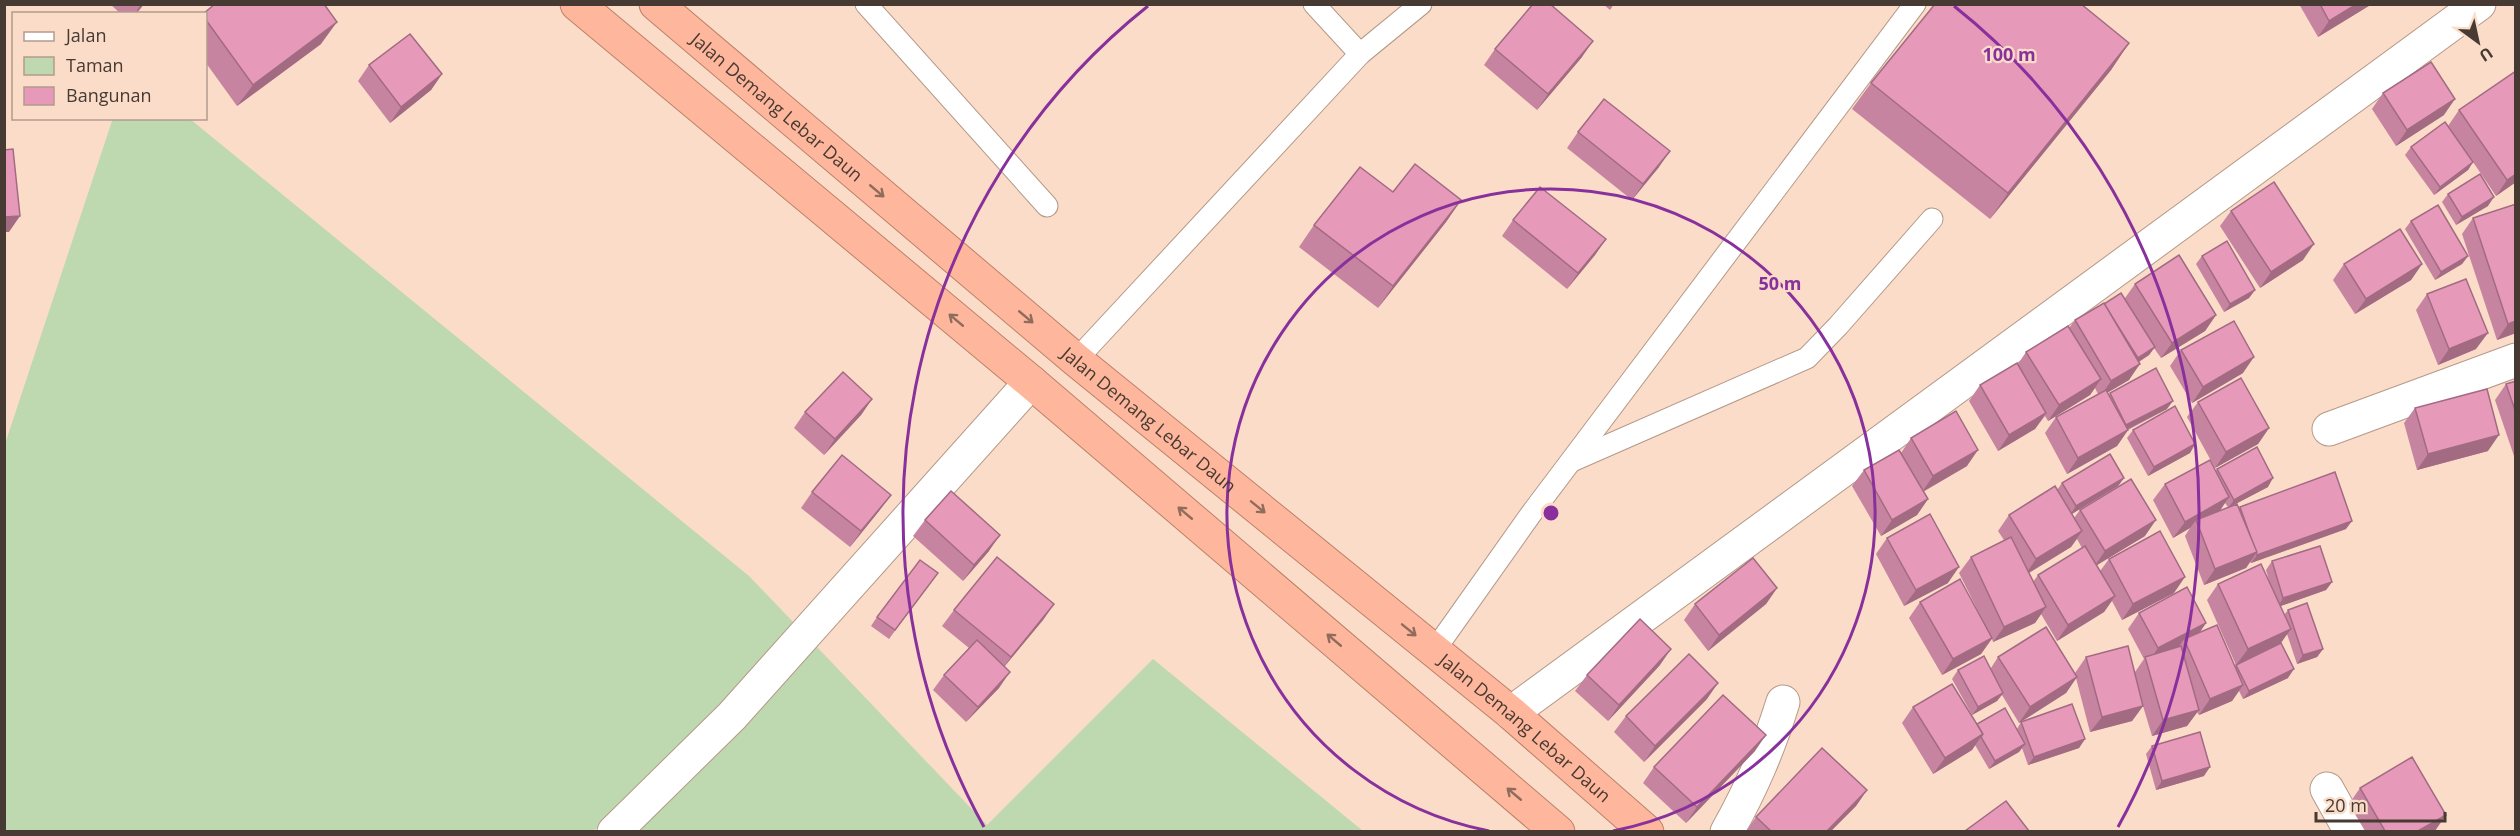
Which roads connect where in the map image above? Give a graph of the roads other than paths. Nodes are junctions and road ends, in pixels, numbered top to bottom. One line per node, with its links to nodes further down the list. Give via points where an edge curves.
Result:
1 (577, 4): 13 (highway, one-way to 1)
2 (656, 4): 11 (highway, Jalan Demang Lebar Daun, one-way to 11)
3 (866, 4): 9 (lane)
4 (1314, 4): 8 (lane)
5 (1421, 4): 8 (lane)
6 (1915, 4): 15 (lane)
7 (2479, 4): 18 (street)
8 (1360, 54): 11 (lane)
9 (1047, 206)
10 (1932, 219): 15 (lane, via 1807,358)
11 (1076, 360): 16 (highway, Jalan Demang Lebar Daun, one-way to 16)
12 (2516, 360): 14 (street)
13 (1031, 382): 20 (street, via 732,716); 21 (highway, one-way to 13)
14 (2329, 429)
15 (1571, 461): 16 (lane)
16 (1434, 651): 18 (highway, Jalan Demang Lebar Daun)
17 (1783, 702): 23 (street, via 1769,749)
18 (1511, 713): 22 (highway, Jalan Demang Lebar Daun)
19 (2327, 789): 24 (street)
20 (614, 831)
21 (1558, 831)
22 (1647, 831)
23 (1727, 831)
24 (2351, 831)

